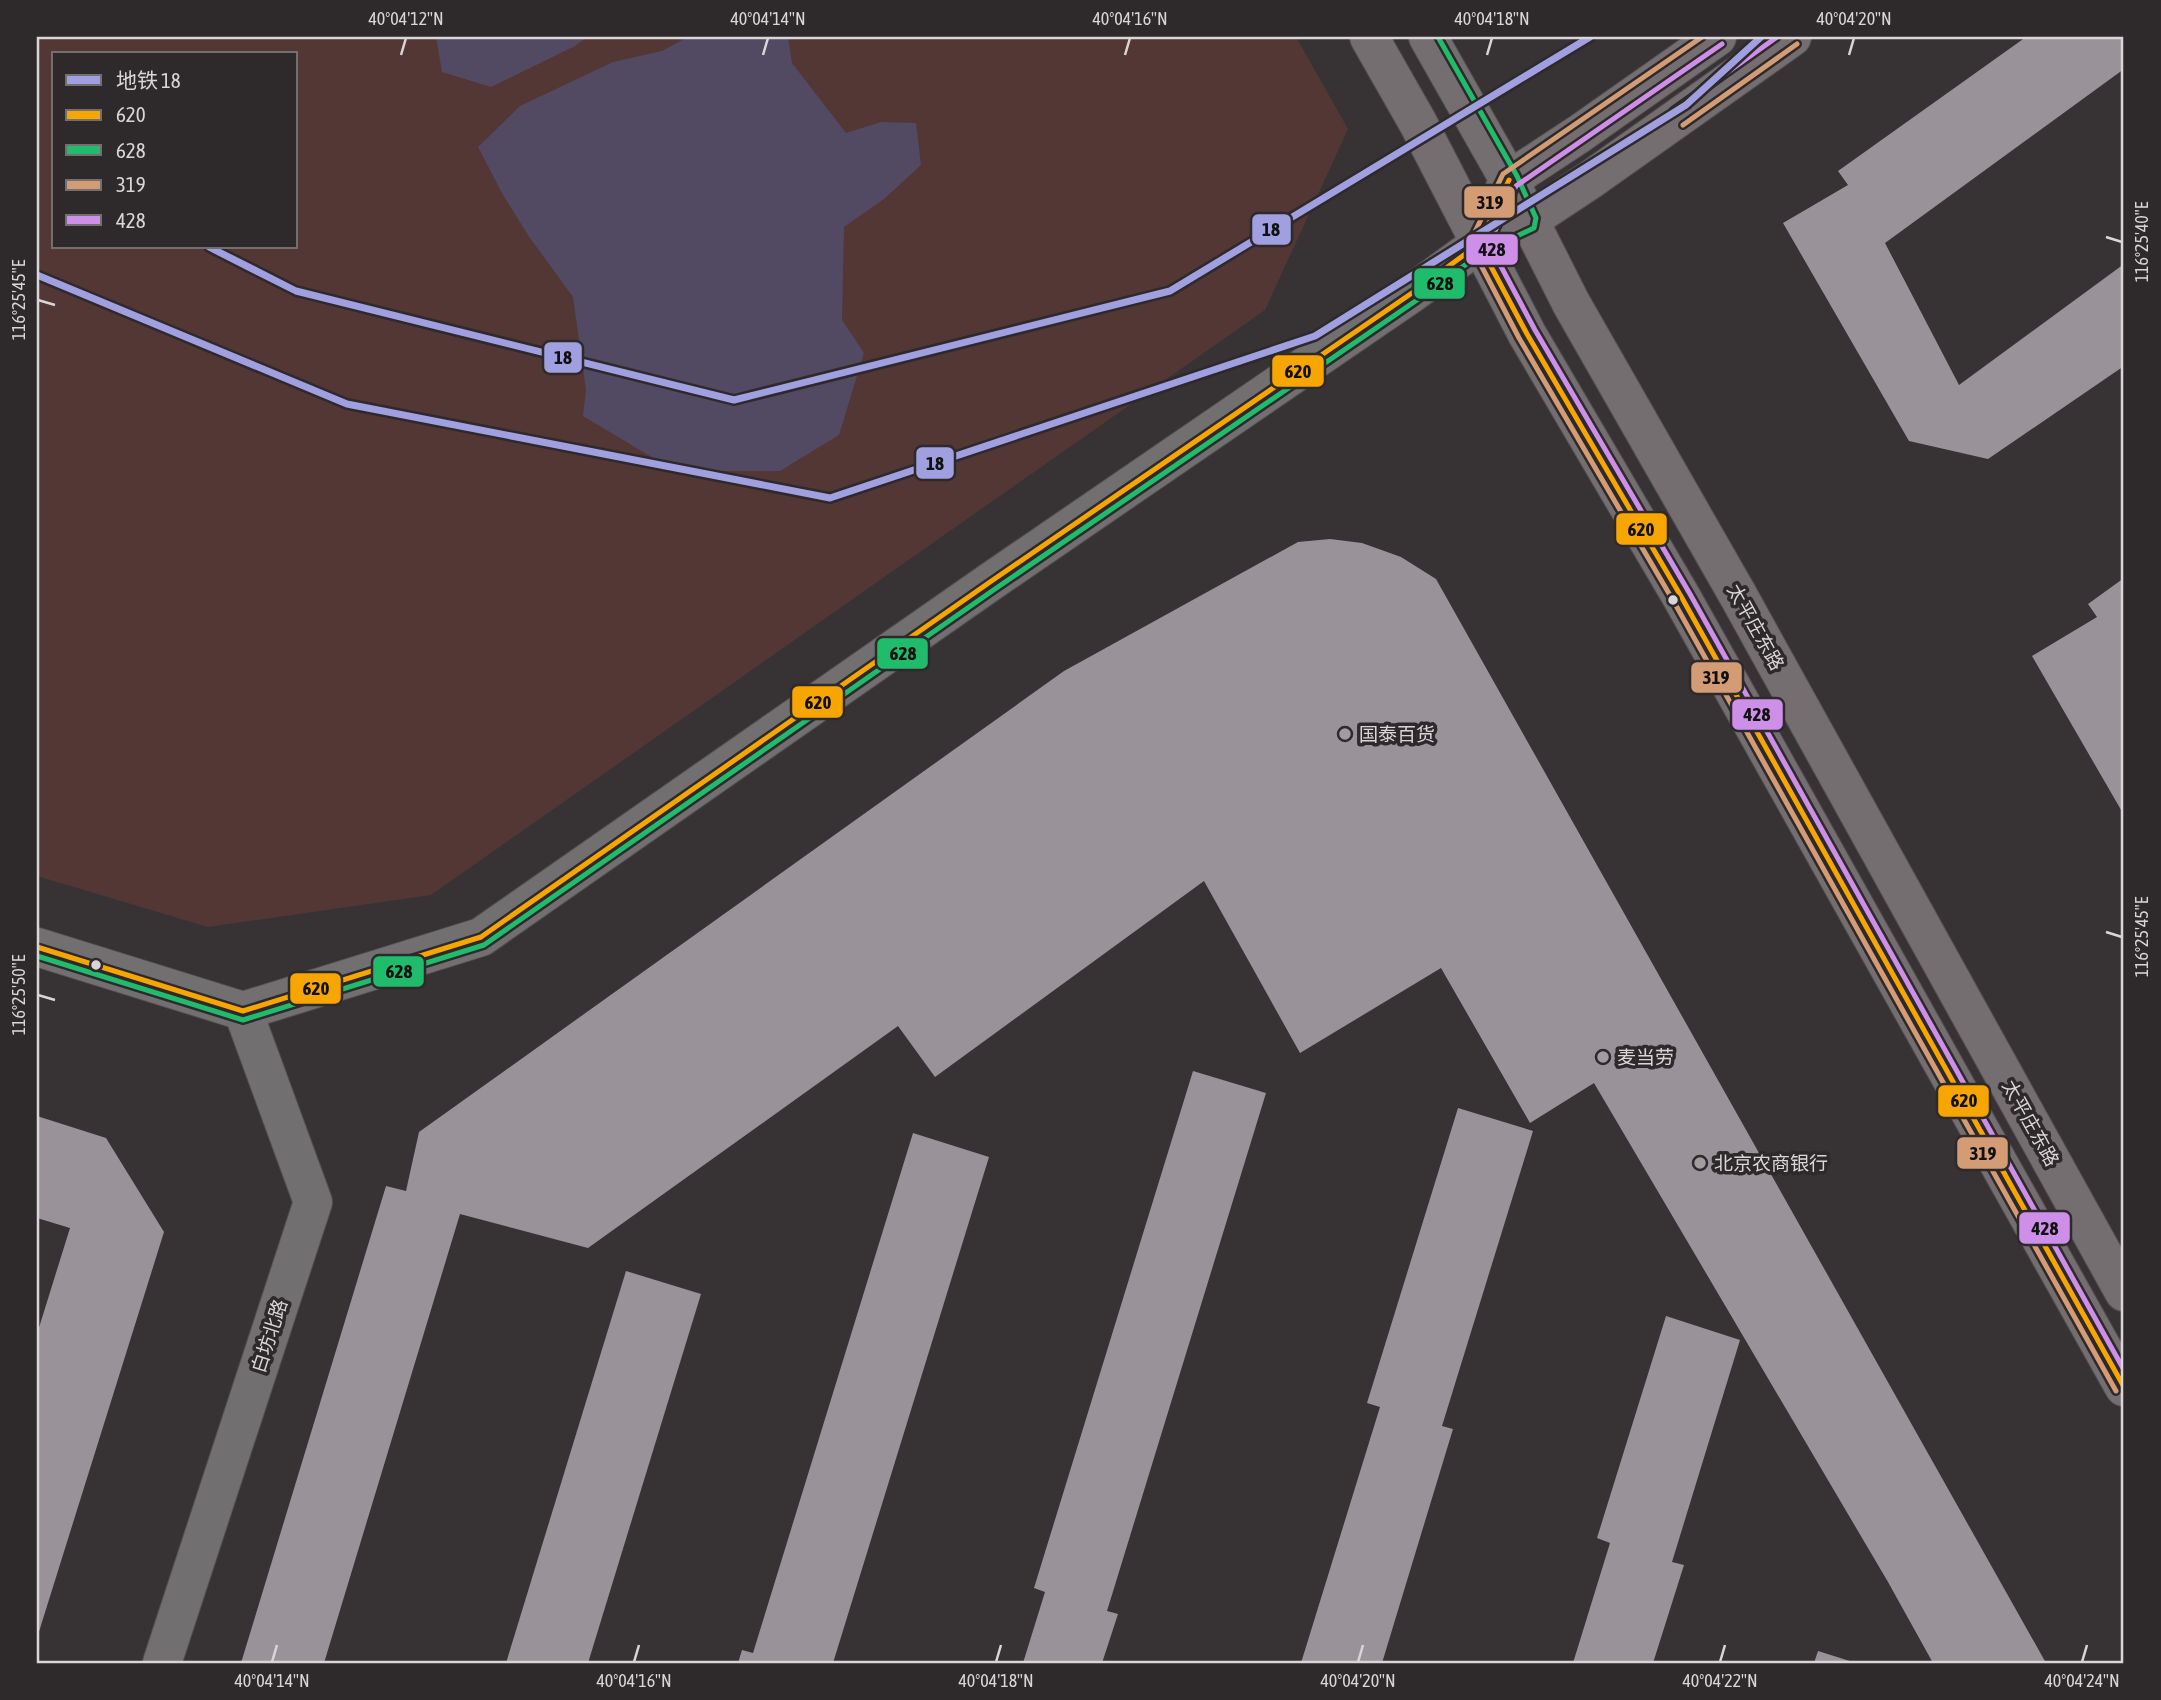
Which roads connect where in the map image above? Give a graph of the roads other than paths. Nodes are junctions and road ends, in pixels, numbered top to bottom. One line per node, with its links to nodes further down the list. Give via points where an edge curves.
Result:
1 (1369, 37): 7 (main road)
2 (1428, 37): 5 (main road, 太平庄东路)
3 (1717, 37): 5 (main road)
4 (1792, 37): 6 (main road)
5 (1509, 180): 6 (main road, 太平庄东路); 7 (main road)
6 (1528, 221): 7 (main road); 10 (main road, 太平庄东路)
7 (1479, 244): 9 (street, via 481,937); 11 (main road)
8 (37, 947): 9 (street)
9 (243, 1010): 12 (street, 白坊北路, via 313,1202)
10 (2124, 1292)
11 (2124, 1387)
12 (162, 1663)

